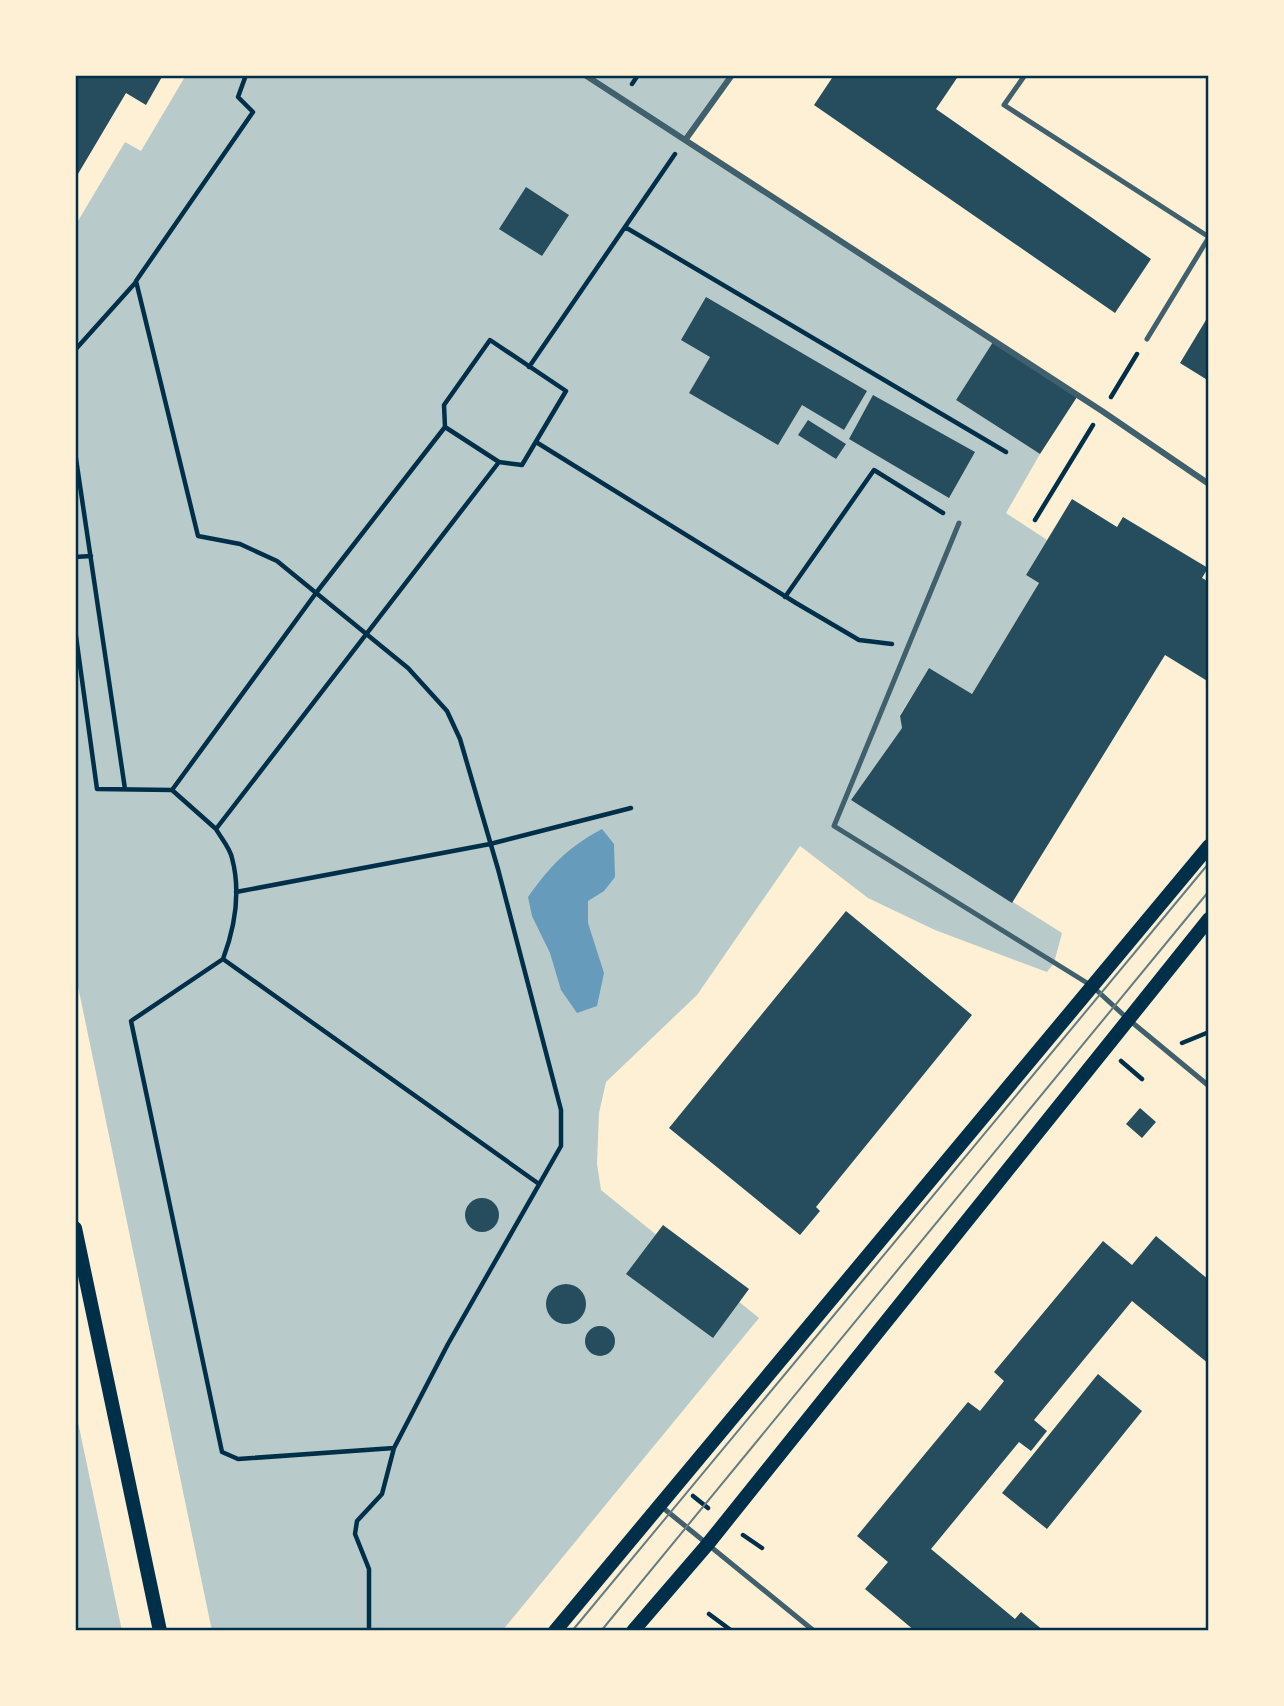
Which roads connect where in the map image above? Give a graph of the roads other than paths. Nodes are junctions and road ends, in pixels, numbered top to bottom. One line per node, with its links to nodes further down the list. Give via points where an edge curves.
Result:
1 (585, 75): 4 (street)
2 (732, 75): 4 (street)
3 (1025, 75): 5 (lane, via 1004,105 1209,237)
4 (686, 139): 6 (street)
5 (1147, 339)
6 (1209, 484)
7 (959, 523): 10 (lane, via 834,826)
8 (1209, 846): 10 (main road)
9 (1209, 919): 11 (main road)
10 (1093, 986): 11 (lane); 14 (main road)
11 (1128, 1019): 12 (lane); 15 (main road)
12 (1209, 1086)
13 (75, 1228): 16 (main road)
14 (660, 1504): 15 (lane); 17 (main road)
15 (707, 1545): 18 (main road); 19 (lane)
16 (160, 1631)
17 (555, 1631)
18 (633, 1631)
19 (814, 1631)

